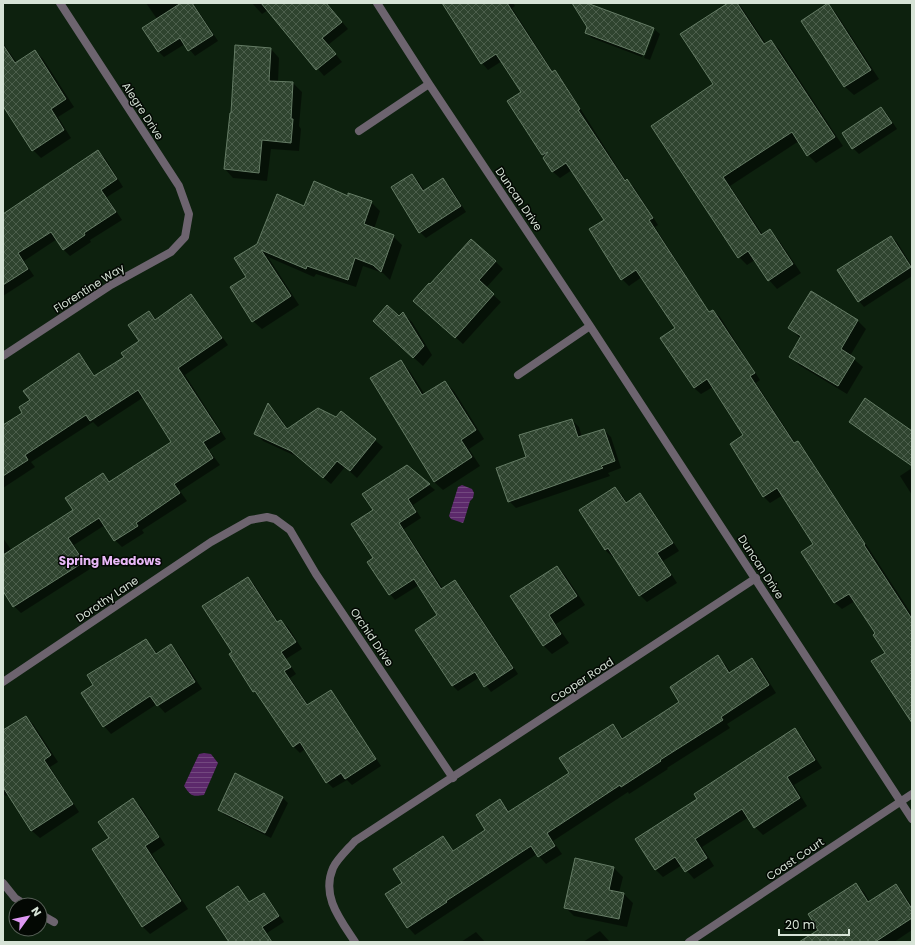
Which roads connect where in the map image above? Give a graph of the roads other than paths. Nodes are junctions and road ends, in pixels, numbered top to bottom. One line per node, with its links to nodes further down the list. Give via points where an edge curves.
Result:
1 (60, 3): 5 (street, Alegre Drive, via 179,186 189,214)
2 (377, 3): 3 (street, Duncan Drive)
3 (429, 84): 4 (street); 6 (street, Duncan Drive)
4 (359, 131)
5 (185, 237): 7 (street, Florentine Way, via 171,252 111,285)
6 (590, 326): 8 (street); 10 (street, Duncan Drive)
7 (3, 356)
8 (518, 375)
9 (267, 517): 11 (street, Dorothy Lane, via 250,520 211,542); 12 (street, Orchid Drive, via 275,519 290,530 316,574)
10 (756, 578): 12 (street, Cooper Road); 14 (street, Duncan Drive)
11 (3, 682)
12 (453, 778): 20 (street, Cooper Road, via 355,841 334,867 328,885 335,911)
13 (912, 794): 14 (street, Coast Court)
14 (901, 802): 15 (street, Duncan Drive); 21 (street, Coast Court)
15 (912, 820)
16 (3, 883): 17 (street)
17 (14, 897)
18 (48, 919): 19 (street)
19 (54, 922)
20 (355, 942)
21 (689, 942)

